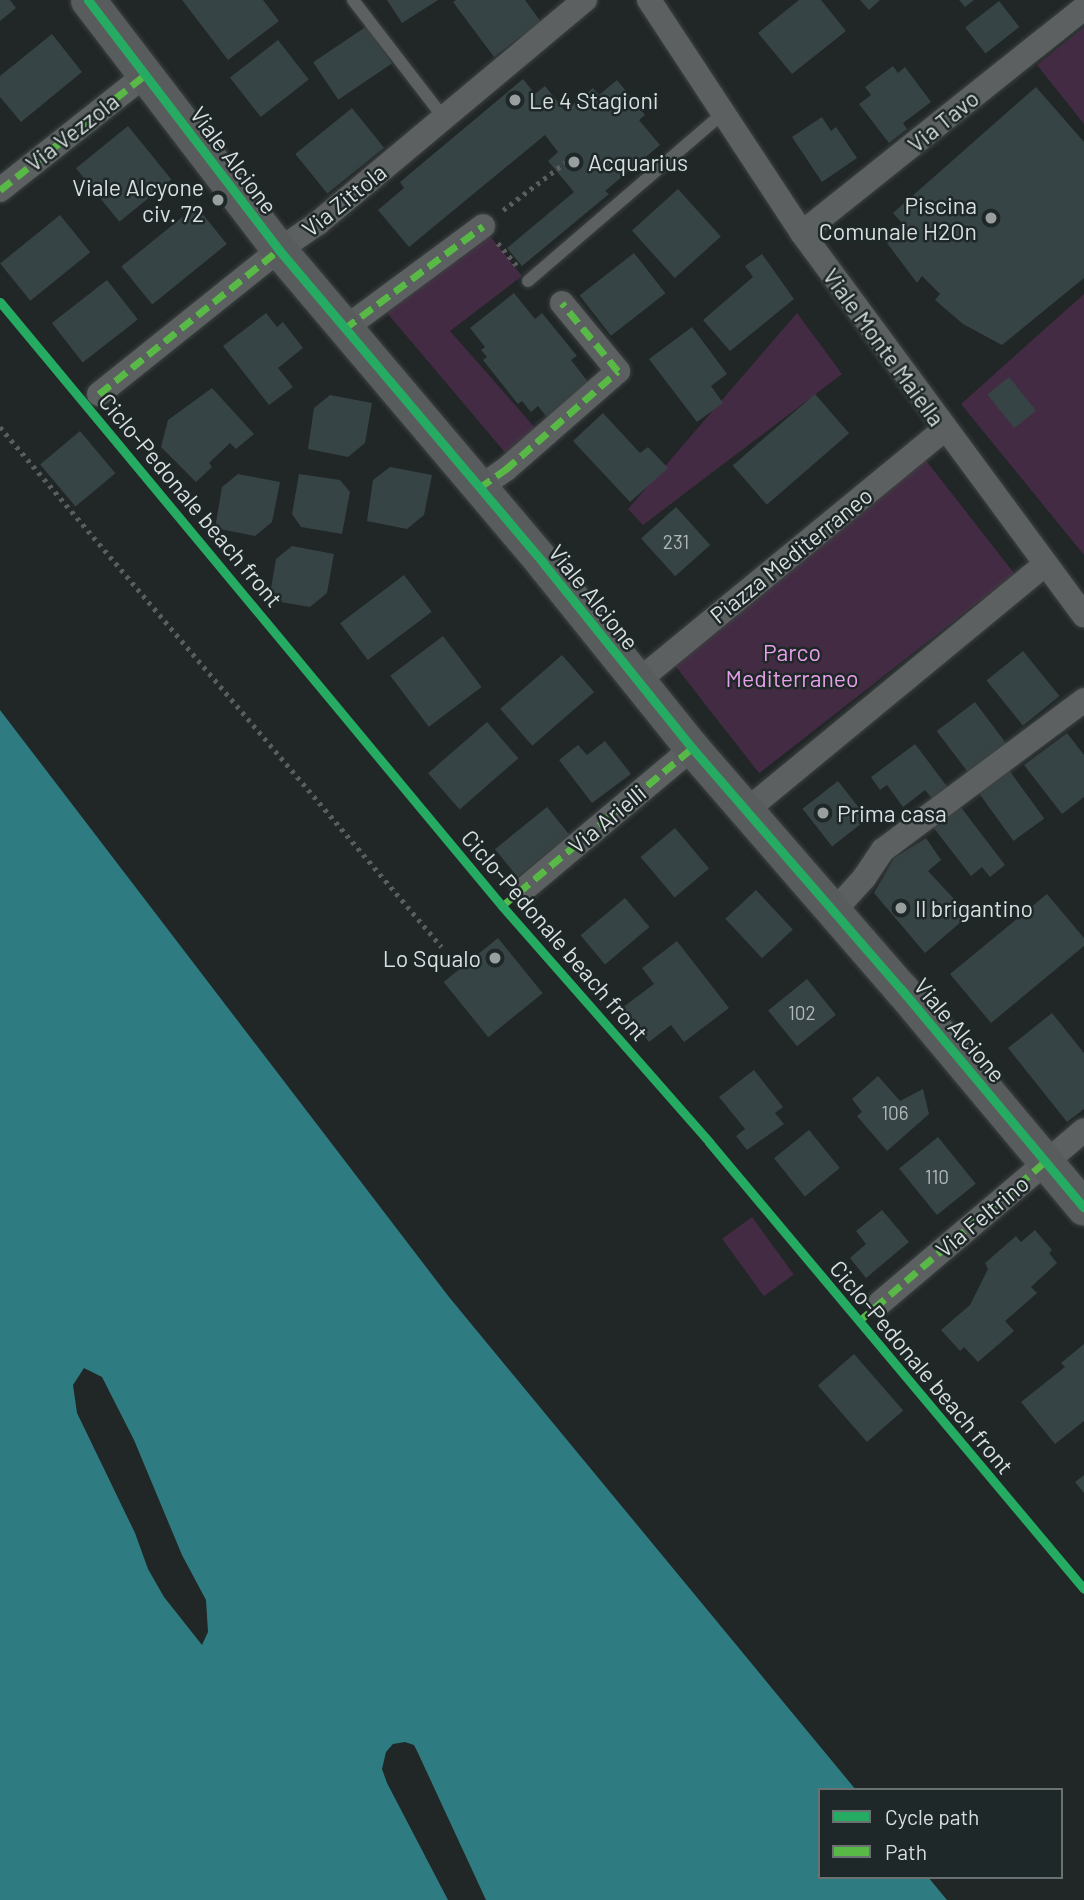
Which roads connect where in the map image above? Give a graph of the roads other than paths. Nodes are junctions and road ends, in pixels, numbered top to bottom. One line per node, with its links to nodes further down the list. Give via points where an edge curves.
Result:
1 (88, 0): 6 (street, Viale Alcione)
2 (353, 0): 8 (lane)
3 (585, 0): 8 (street, Via Zittola)
4 (649, 0): 7 (street, Viale Monte Maiella)
5 (1084, 8): 11 (street, Via Tavo)
6 (145, 75): 9 (street, Via Vezzola); 12 (street, Viale Alcione)
7 (723, 113): 11 (street, Viale Monte Maiella); 13 (lane)
8 (444, 118): 12 (street, Via Zittola)
9 (0, 191)
10 (490, 221): 15 (street)
11 (802, 233): 17 (street, Viale Monte Maiella)
12 (279, 250): 15 (street, Viale Alcione); 16 (street, Via Zittola)
13 (528, 281)
14 (562, 303): 18 (street, via 618,372)
15 (344, 329): 18 (street, Viale Alcione)
16 (99, 394)
17 (944, 430): 19 (street, Viale Monte Maiella); 21 (street, Piazza Mediterraneo)
18 (479, 488): 21 (street, Viale Alcione)
19 (1045, 564): 20 (street, Viale Monte Maiella); 24 (street)
20 (1084, 615)
21 (638, 681): 23 (street, Viale Alcione)
22 (1084, 701): 26 (street, via 883,849)
23 (692, 748): 24 (street, Viale Alcione); 25 (street, Via Arielli)
24 (747, 810): 26 (street, Viale Alcione)
25 (523, 890)
26 (834, 911): 28 (street, Viale Alcione)
27 (1084, 1130): 28 (street, Via Feltrino)
28 (1045, 1162): 29 (street, Viale Alcione); 30 (street, Via Feltrino)
29 (1084, 1208)
30 (880, 1303)

